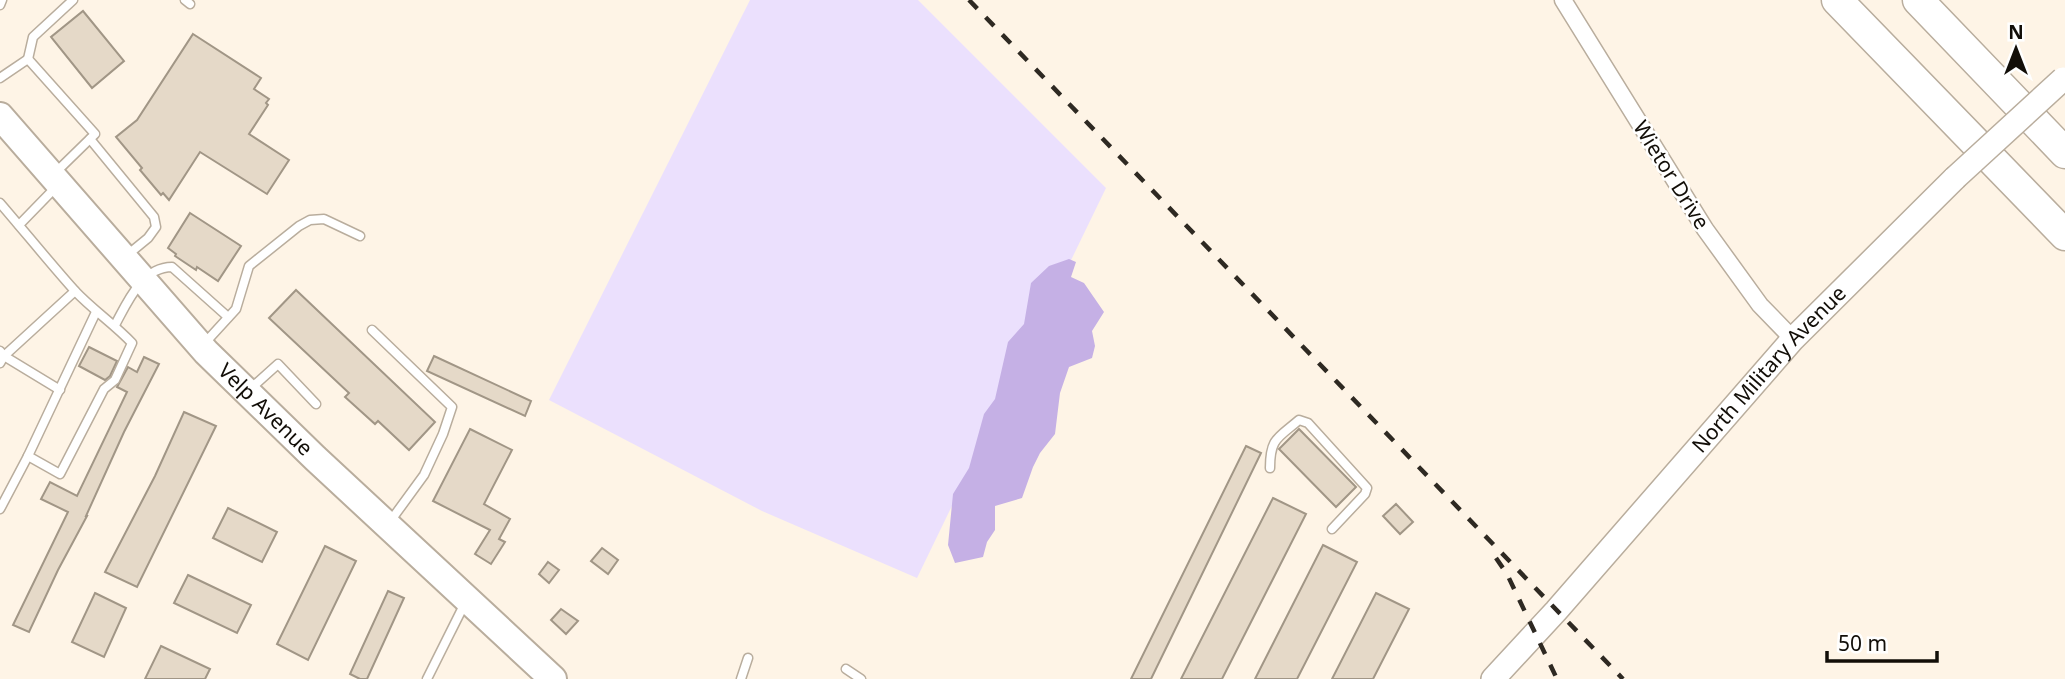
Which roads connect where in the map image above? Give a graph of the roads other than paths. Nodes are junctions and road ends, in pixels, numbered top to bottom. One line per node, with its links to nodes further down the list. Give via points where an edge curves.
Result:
1 (2, 0): 6 (lane)
2 (73, 0): 7 (lane, via 33,37)
3 (1563, 0): 25 (street, Wietor Drive, via 1705,229 1760,305)
4 (1837, 0): 16 (highway)
5 (1918, 0): 12 (highway)
6 (0, 5)
7 (28, 59): 8 (lane); 11 (lane, via 95,134)
8 (0, 78)
9 (2064, 78): 25 (street, North Military Avenue, bridge, via 1955,178)
10 (0, 116): 13 (main road, Velp Avenue)
11 (90, 139): 13 (lane); 18 (lane, via 154,217 156,227 148,238)
12 (2065, 153)
13 (55, 180): 15 (lane); 18 (main road, Velp Avenue)
14 (0, 203): 15 (lane)
15 (19, 225): 20 (lane)
16 (2065, 235)
17 (360, 236): 22 (lane, via 324,219 299,226 249,266 236,309)
18 (123, 258): 19 (main road, Velp Avenue)
19 (142, 280): 22 (lane, via 163,267 172,267); 23 (lane); 26 (main road, Velp Avenue)
20 (75, 291): 21 (lane); 27 (lane)
21 (96, 312): 23 (lane); 28 (lane)
22 (229, 317): 26 (lane)
23 (115, 325): 31 (lane, via 132,343 60,474)
24 (372, 330): 34 (lane, via 452,407 424,475)
25 (1793, 339): 43 (street, North Military Avenue)
26 (201, 347): 29 (main road, Velp Avenue)
27 (1, 357): 28 (lane)
28 (60, 390): 31 (lane)
29 (247, 392): 30 (lane, via 278,364); 34 (main road, Velp Avenue)
30 (316, 404)
31 (28, 456): 33 (lane)
32 (1270, 468): 35 (lane, via 1273,442 1299,420 1308,423 1367,488)
33 (0, 509)
34 (387, 525): 36 (main road, Velp Avenue)
35 (1332, 529)
36 (467, 599): 39 (lane); 40 (main road, Velp Avenue)
37 (748, 658): 41 (lane)
38 (846, 669): 42 (lane)
39 (427, 679)
40 (553, 679)
41 (741, 679)
42 (861, 679)
43 (1493, 679)

